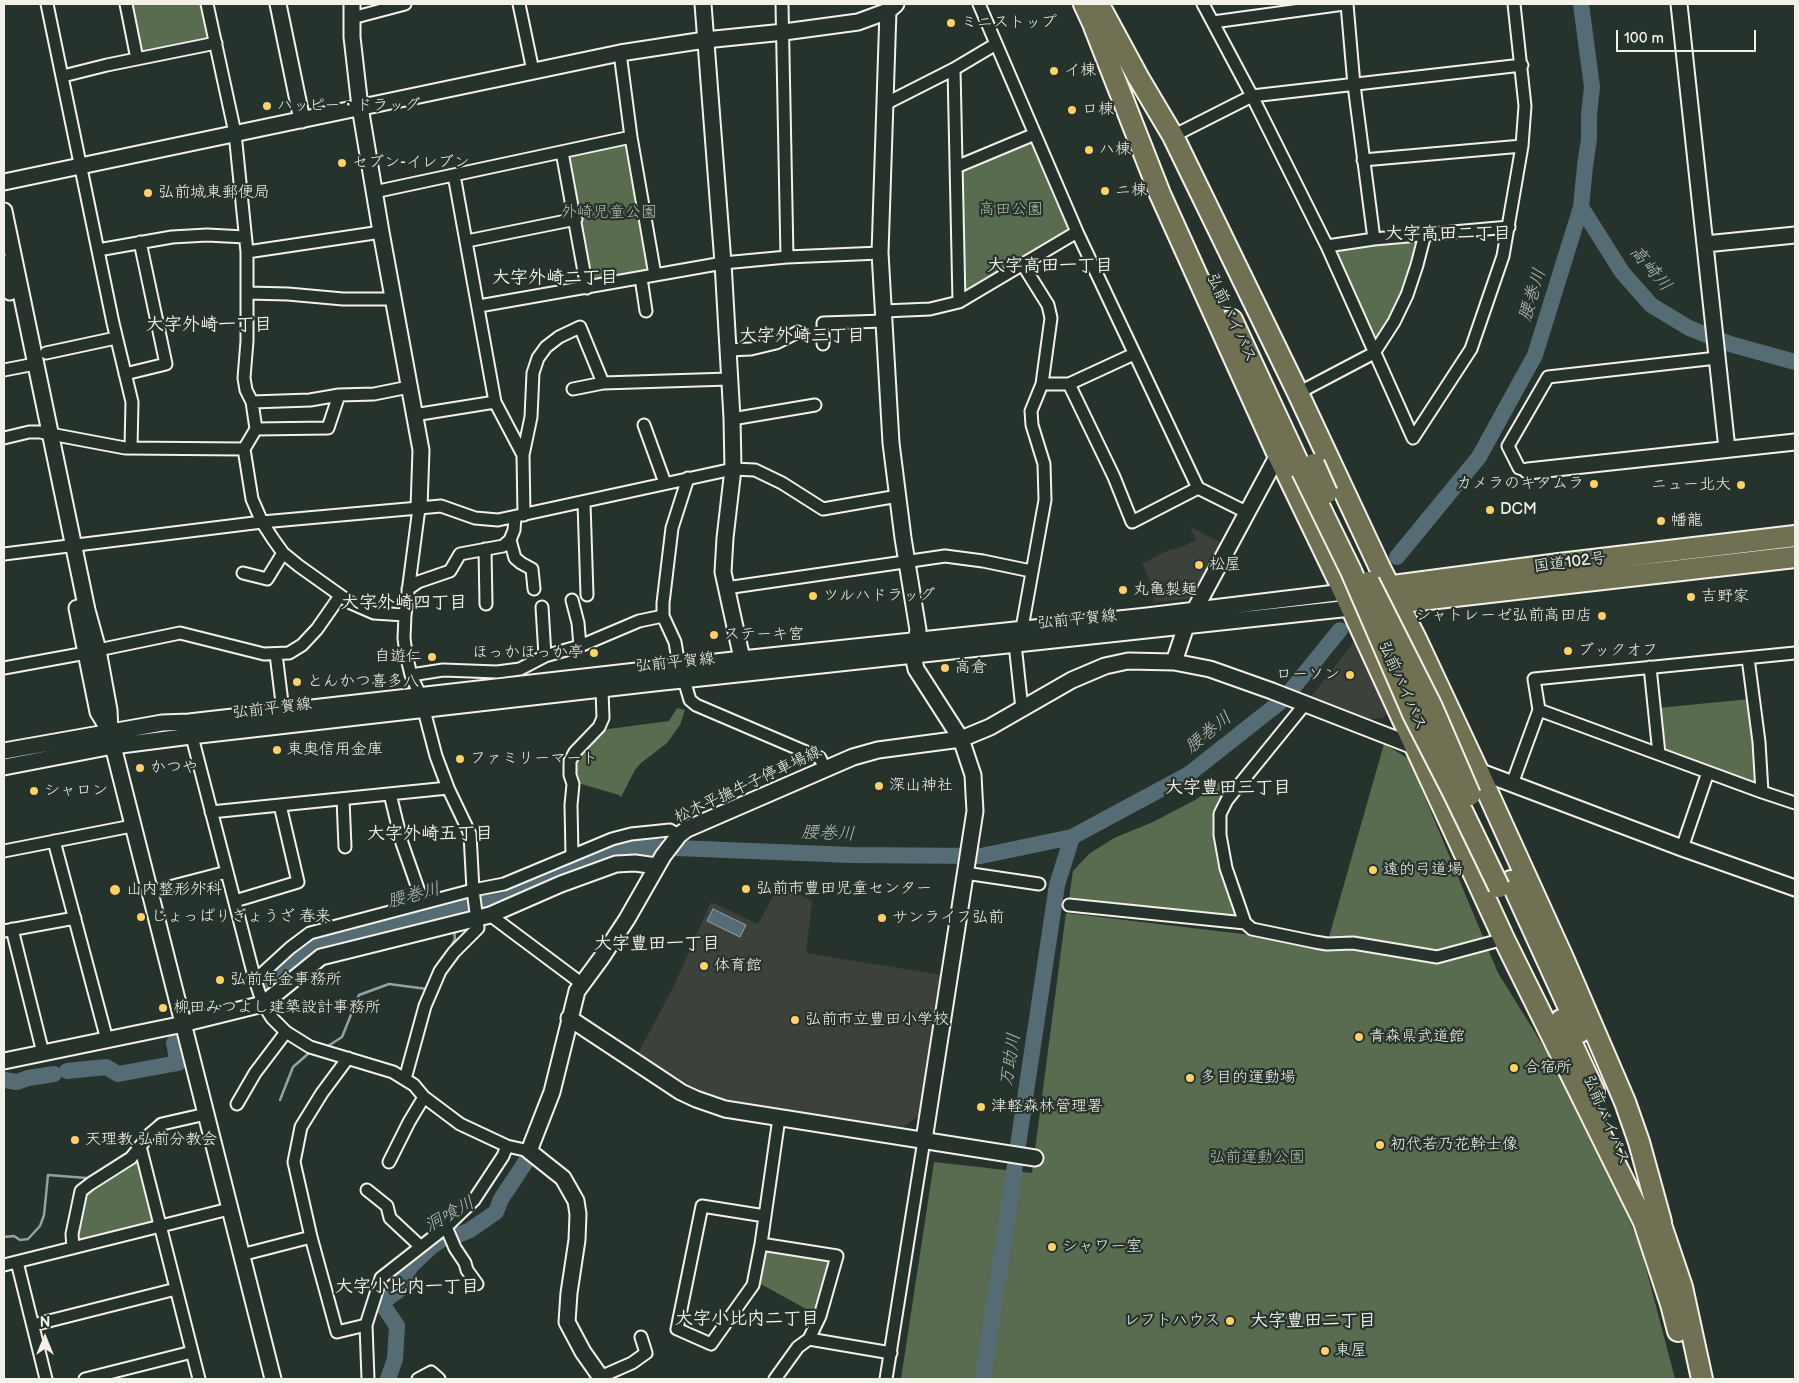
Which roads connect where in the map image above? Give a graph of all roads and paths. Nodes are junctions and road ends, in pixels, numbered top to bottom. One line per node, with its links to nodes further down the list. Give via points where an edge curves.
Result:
1 (47, 4): 28 (street)
2 (126, 4): 24 (street)
3 (207, 4): 21 (street)
4 (278, 4): 33 (street)
5 (405, 4): 16 (street)
6 (519, 4): 27 (street)
7 (703, 4): 20 (street)
8 (782, 4): 19 (street)
9 (979, 4): 22 (street)
10 (1094, 4): 18 (highway, 弘前バイパス); 36 (highway); 108 (highway, 弘前バイパス)
11 (1203, 4): 17 (street)
12 (1346, 4): 17 (street); 29 (street)
13 (1514, 4): 25 (street)
14 (1679, 4): 57 (street)
15 (890, 6): 19 (street, via 858,22); 31 (street)
16 (352, 11): 32 (street)
17 (1213, 22): 30 (street)
18 (1094, 26): 106 (highway, via 1160,194); 108 (highway, 弘前バイパス)
19 (784, 32): 20 (street); 62 (street)
20 (705, 40): 23 (street); 64 (street)
21 (216, 43): 24 (street); 34 (street)
22 (996, 44): 26 (street); 35 (street)
23 (620, 54): 27 (street); 37 (street)
24 (137, 59): 28 (street)
25 (1522, 64): 29 (street); 38 (street, via 1525,106)
26 (954, 69): 31 (street); 42 (street)
27 (533, 71): 32 (street)
28 (63, 76): 41 (street)
29 (1354, 85): 30 (street); 40 (street)
30 (1252, 96): 36 (street); 58 (street)
31 (885, 104): 61 (street)
32 (360, 107): 33 (street); 45 (street)
33 (302, 120): 34 (street)
34 (235, 133): 41 (street); 53 (street)
35 (1035, 134): 42 (street); 50 (street)
36 (1173, 136): 91 (highway)
37 (630, 137): 39 (street); 66 (street)
38 (1522, 146): 40 (street); 48 (street)
39 (562, 152): 43 (street); 47 (street)
40 (1363, 160): 54 (street)
41 (80, 165): 44 (street); 59 (street)
42 (956, 167): 71 (street)
43 (454, 175): 45 (street); 55 (street)
44 (4, 182)
45 (374, 192): 49 (street)
46 (4, 211): 82 (street)
47 (576, 219): 55 (street); 68 (street)
48 (1509, 226): 51 (street); 80 (street, via 1503,256 1471,349 1413,438)
49 (381, 232): 60 (street); 70 (street)
50 (1077, 232): 65 (street); 79 (street)
51 (1425, 234): 54 (street); 80 (street, via 1407,296)
52 (1795, 235): 57 (street)
53 (245, 238): 56 (street, via 207,235); 60 (street)
54 (1374, 240): 58 (street)
55 (467, 241): 72 (street)
56 (140, 242): 59 (street); 84 (street, via 166,364)
57 (1706, 244): 81 (street)
58 (1327, 246): 80 (street)
59 (98, 250): 76 (street)
60 (247, 252): 69 (street)
61 (880, 253): 62 (street); 74 (street)
62 (787, 257): 64 (street)
63 (4, 263): 82 (street)
64 (723, 263): 66 (street); 78 (street)
65 (1023, 265): 71 (street); 87 (street, via 1048,305 1051,318)
66 (655, 275): 67 (street)
67 (641, 278): 68 (street); 73 (street)
68 (587, 288): 72 (street)
69 (247, 293): 70 (street); 93 (street, via 244,378)
70 (393, 300): 89 (street)
71 (960, 302): 74 (street)
72 (479, 306): 94 (street)
73 (646, 311)
74 (884, 316): 77 (street, via 823,323); 114 (street, via 891,443)
75 (798, 332): 78 (street, via 776,344)
76 (116, 338): 82 (street); 84 (street)
77 (823, 344)
78 (728, 350): 85 (street)
79 (1134, 354): 88 (street); 113 (street)
80 (1374, 354): 91 (street)
81 (1717, 354): 105 (street); 110 (street, via 1548,377 1508,446 1519,468)
82 (36, 361): 83 (street); 100 (street)
83 (4, 370)
84 (125, 374): 103 (street, via 132,402)
85 (730, 379): 86 (street); 97 (street)
86 (603, 383): 90 (street); 107 (street, via 580,326 546,347 533,373 531,417)
87 (1042, 384): 88 (street); 128 (street, via 1031,411 1044,464 1045,500)
88 (1069, 384): 113 (street, via 1132,522)
89 (409, 387): 92 (street, via 374,394); 96 (street)
90 (573, 389)
91 (1298, 393): 133 (highway)
92 (339, 395): 93 (street, via 310,400); 99 (street, via 328,428)
93 (252, 402): 99 (street)
94 (495, 402): 96 (street); 107 (street)
95 (815, 405): 97 (street)
96 (414, 415): 116 (street, via 421,450)
97 (732, 419): 109 (street)
98 (644, 425): 112 (street)
99 (256, 428): 104 (street)
100 (46, 433): 101 (street, via 29,432); 103 (street); 122 (street)
101 (4, 438)
102 (1795, 442): 105 (street)
103 (131, 448): 104 (street)
104 (244, 449): 119 (street, via 252,500)
105 (1727, 449): 110 (street)
106 (1278, 455): 117 (street); 137 (highway)
107 (523, 456): 118 (street)
108 (1308, 467): 229 (highway, 弘前バイパス, bridge, via 1413,714 1505,884)
109 (733, 469): 111 (street); 114 (street, via 756,470 824,509); 130 (street, via 724,555)
110 (1528, 471)
111 (688, 478): 112 (street); 142 (street, via 672,528)
112 (665, 483): 115 (street)
113 (1198, 488): 117 (street)
114 (898, 496): 127 (street)
115 (584, 502): 118 (street); 134 (street)
116 (419, 508): 118 (street, via 441,506 482,519); 119 (street); 131 (street)
117 (1246, 512): 140 (street)
118 (520, 516): 121 (street)
119 (262, 522): 122 (street); 124 (street)
120 (1795, 536): 133 (highway, 国道102号, via 1559,564)
121 (510, 540): 123 (street, via 504,546); 132 (street, via 515,558 532,569)
122 (69, 546): 125 (street); 148 (street, via 87,610)
123 (485, 549): 131 (street, via 460,554 450,571); 138 (street)
124 (283, 553): 129 (street, via 267,579); 135 (street)
125 (4, 554)
126 (1795, 557): 133 (highway, 国道102号)
127 (908, 562): 128 (street, via 944,556); 130 (street); 147 (street, via 918,630)
128 (1031, 571): 144 (street)
129 (243, 572)
130 (726, 588): 155 (street)
131 (408, 589): 141 (street)
132 (534, 590)
133 (1393, 594): 137 (highway, 国道102号); 173 (highway)
134 (587, 595)
135 (340, 596): 141 (street, via 374,613); 150 (street, via 302,646 289,653)
136 (572, 600): 146 (street)
137 (1348, 600): 140 (street, 弘前平賀線); 143 (street, 弘前平賀線); 168 (highway)
138 (486, 604)
139 (542, 607): 151 (street)
140 (1195, 609): 143 (street); 144 (street, 弘前平賀線)
141 (405, 615): 158 (street, via 404,638)
142 (663, 616): 146 (street, via 639,621); 157 (street, via 675,642)
143 (1186, 626): 145 (street, 弘前平賀線); 153 (street)
144 (1022, 628): 145 (street); 147 (street, 弘前平賀線)
145 (1015, 644): 147 (street, 弘前平賀線); 162 (street)
146 (580, 646): 151 (street)
147 (914, 648): 155 (street, 弘前平賀線); 167 (street, via 916,669)
148 (92, 651): 150 (street, via 180,634); 154 (street); 166 (street, via 109,710)
149 (1795, 653): 152 (street)
150 (276, 654): 164 (street)
151 (545, 656): 158 (street, via 524,668 508,671 443,670)
152 (1748, 658): 156 (street); 177 (street)
153 (1174, 662): 161 (street, 松木平撫牛子停車場線, via 1210,669); 162 (street, 松木平撫牛子停車場線, via 1128,661 1105,666 1072,680)
154 (4, 666)
155 (744, 666): 157 (street, 弘前平賀線)
156 (1650, 667): 163 (street, via 1534,679); 170 (street)
157 (682, 673): 159 (street, 弘前平賀線); 160 (street, 弘前平賀線); 172 (street, via 690,700 696,706 820,758)
158 (411, 676): 160 (street)
159 (602, 689): 160 (street, 弘前平賀線); 189 (street, via 599,727 570,761 573,784)
160 (422, 702): 164 (street, 弘前平賀線); 176 (street)
161 (1301, 702): 168 (street, 松木平撫牛子停車場線); 202 (street, via 1227,800 1220,814 1226,868)
162 (1022, 709): 167 (street, 松木平撫牛子停車場線)
163 (1539, 710): 170 (street); 175 (street)
164 (284, 718): 165 (street, 弘前平賀線)
165 (190, 729): 166 (street, 弘前平賀線, via 162,723); 182 (street)
166 (111, 739): 169 (street, 弘前平賀線); 171 (street, 弘前平賀線); 183 (street)
167 (961, 739): 172 (street, 松木平撫牛子停車場線, via 878,750); 191 (street, via 973,775 975,811)
168 (1415, 747): 173 (street, 松木平撫牛子停車場線); 204 (highway)
169 (4, 751)
170 (1658, 754): 174 (street)
171 (4, 767)
172 (825, 769): 184 (street, 松木平撫牛子停車場線, via 687,829)
173 (1478, 771): 175 (street, 松木平撫牛子停車場線); 229 (highway, via 1625,1102 1639,1142)
174 (1708, 772): 177 (street); 187 (street)
175 (1512, 784): 187 (street, 松木平撫牛子停車場線)
176 (448, 788): 178 (street); 196 (street, via 470,834)
177 (1762, 792): 180 (street)
178 (390, 794): 179 (street); 198 (street, via 402,843)
179 (343, 799): 181 (street); 186 (street)
180 (1795, 803)
181 (280, 805): 182 (street); 197 (street, via 298,882)
182 (211, 812): 192 (street)
183 (132, 826): 185 (street); 195 (street)
184 (678, 836): 189 (street, via 670,830 631,834); 190 (street, 松木平撫牛子停車場線)
185 (54, 841): 188 (street); 201 (street)
186 (346, 847)
187 (1682, 848): 194 (street, 松木平撫牛子停車場線)
188 (4, 851)
189 (572, 855): 196 (street)
190 (660, 861): 200 (street, via 616,864); 206 (street, 松木平撫牛子停車場線, via 602,957)
191 (966, 870): 193 (street); 220 (street)
192 (227, 872): 195 (street); 197 (street)
193 (1039, 884)
194 (1795, 888)
195 (150, 892): 209 (street)
196 (474, 893): 198 (street); 200 (street)
197 (235, 901): 205 (street)
198 (423, 903): 205 (street, via 310,933)
199 (1069, 905): 202 (street)
200 (481, 915): 206 (street); 207 (street, via 321,957); 215 (street, via 478,928 440,971 425,1006)
201 (74, 918): 203 (street); 211 (street)
202 (1245, 923): 204 (street, via 1252,929 1314,942 1353,943 1436,957)
203 (8, 930): 212 (street)
204 (1504, 939): 229 (highway)
205 (255, 980): 207 (street)
206 (582, 983): 208 (street, 松木平撫牛子停車場線)
207 (264, 1004): 209 (street); 210 (street)
208 (570, 1018): 219 (street, via 681,1092 725,1109); 223 (street, 松木平撫牛子停車場線, via 552,1092)
209 (184, 1024): 211 (street); 218 (street)
210 (286, 1032): 213 (street, via 310,1047); 217 (street)
211 (107, 1040): 212 (street)
212 (42, 1053): 214 (street)
213 (348, 1058): 215 (street); 232 (street, via 301,1127 294,1162)
214 (4, 1061)
215 (405, 1078): 216 (street)
216 (424, 1097): 222 (street, via 460,1124); 225 (street)
217 (237, 1104)
218 (206, 1114): 221 (street, via 162,1124); 227 (street)
219 (779, 1118): 220 (street); 228 (street)
220 (924, 1140): 224 (street); 246 (street)
221 (140, 1146): 230 (street); 235 (street, via 131,1158 81,1191 72,1234)
222 (508, 1146): 223 (street); 231 (street, via 474,1200)
223 (529, 1151): 247 (street, via 563,1178 576,1201 577,1240 567,1322)
224 (1030, 1157)
225 (389, 1162)
226 (367, 1190): 234 (street, via 387,1206 390,1218)
227 (229, 1209): 230 (street); 236 (street)
228 (765, 1216): 233 (street); 233 (street, via 702,1206 678,1329 711,1344 753,1285)
229 (1653, 1223): 257 (highway, 弘前バイパス); 258 (highway, 弘前バイパス, via 1682,1288)
230 (160, 1226): 235 (street); 240 (street)
231 (449, 1232): 234 (street); 239 (street)
232 (311, 1237): 236 (street); 242 (street, via 337,1332)
233 (761, 1244): 244 (street, via 836,1256 823,1309)
234 (420, 1246): 242 (street, via 381,1278)
235 (73, 1248): 237 (street)
236 (241, 1254): 251 (street)
237 (17, 1262): 238 (street); 241 (street)
238 (4, 1265)
239 (477, 1284)
240 (176, 1289): 241 (street); 245 (street)
241 (33, 1325): 248 (street)
242 (366, 1325): 252 (street)
243 (641, 1337): 247 (street, via 646,1353)
244 (809, 1339): 246 (street); 255 (street, via 798,1347)
245 (192, 1352): 249 (street); 250 (street)
246 (891, 1353): 256 (street)
247 (601, 1378)
248 (46, 1379)
249 (85, 1379)
250 (199, 1379)
251 (274, 1379)
252 (368, 1379)
253 (418, 1379): 254 (street, via 431,1372)
254 (439, 1379)
255 (775, 1379)
256 (886, 1379)
257 (1689, 1379)
258 (1702, 1379)

